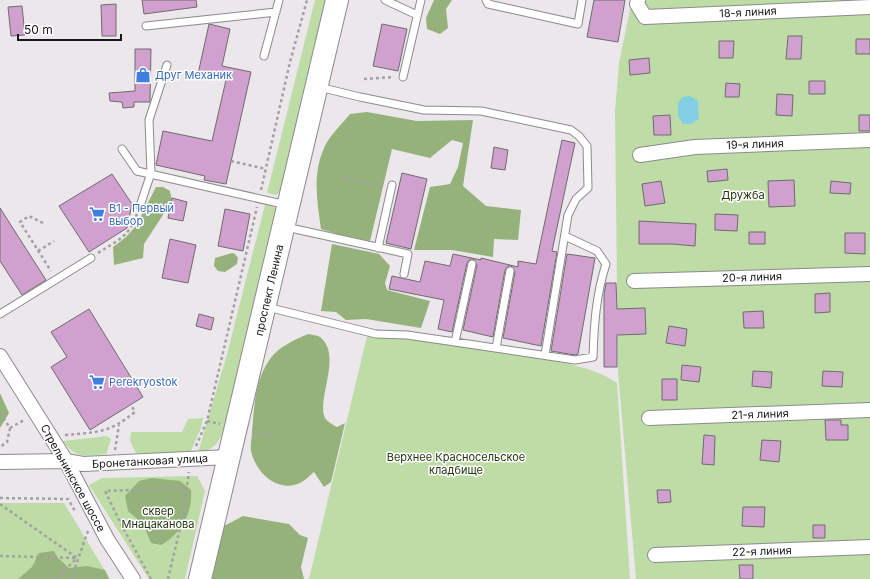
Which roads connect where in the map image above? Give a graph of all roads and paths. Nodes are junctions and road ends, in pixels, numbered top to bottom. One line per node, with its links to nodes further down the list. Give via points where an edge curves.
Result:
1 (279, 0): 10 (lane)
2 (307, 0): 22 (path)
3 (337, 0): 17 (main road, проспект Ленина)
4 (384, 0): 11 (lane)
5 (421, 0): 11 (lane)
6 (486, 0): 7 (lane, via 488,4 578,24)
7 (582, 0)
8 (638, 0): 9 (street, 18-я линия, via 637,4 645,17)
9 (870, 7)
10 (276, 12): 12 (lane); 13 (lane)
11 (417, 15): 15 (lane)
12 (146, 26)
13 (264, 56)
14 (167, 65): 23 (lane, via 149,120)
15 (403, 77): 16 (path)
16 (364, 79)
17 (317, 86): 28 (main road, проспект Ленина); 31 (lane, via 424,110 481,111 570,130 587,146 588,188 576,199 568,215)
18 (870, 140): 20 (street, 19-я линия, via 695,147)
19 (122, 149): 23 (lane, via 137,171)
20 (640, 155)
21 (232, 161): 22 (path)
22 (266, 169): 26 (path)
23 (150, 173): 26 (lane); 27 (lane)
24 (342, 176): 25 (path)
25 (392, 186): 33 (lane)
26 (259, 198): 28 (lane); 58 (path, via 206,421)
27 (140, 206): 35 (path, via 127,234)
28 (289, 206): 30 (main road, проспект Ленина)
29 (43, 224): 34 (path, via 29,216 20,222)
30 (284, 227): 33 (lane); 42 (main road, проспект Ленина)
31 (564, 236): 46 (lane); 46 (lane, via 597,251 606,264 599,284 592,357 575,360)
32 (54, 241): 34 (path)
33 (378, 248): 38 (lane, via 408,254)
34 (38, 251): 40 (path)
35 (91, 258): 40 (lane)
36 (472, 264): 44 (lane)
37 (510, 271): 45 (lane)
38 (404, 274)
39 (870, 274): 41 (street, 20-я линия)
40 (56, 280): 43 (lane)
41 (634, 282)
42 (264, 307): 44 (lane, via 376,334 407,335); 57 (main road, проспект Ленина)
43 (0, 314)
44 (456, 342): 45 (lane)
45 (496, 348): 46 (lane)
46 (545, 355)
47 (0, 356): 51 (street, Стрельнинское шоссе)
48 (131, 405): 53 (path, via 135,412)
49 (870, 410): 52 (street, 21-я линия)
50 (0, 413): 54 (path)
51 (36, 414): 54 (path); 59 (street, Стрельнинское шоссе)
52 (650, 418)
53 (119, 425): 55 (path, via 101,432 65,435); 61 (path)
54 (10, 428): 56 (path, via 7,442)
55 (62, 429)
56 (0, 447)
57 (228, 457): 58 (street, Бронетанковая улица); 80 (main road, проспект Ленина)
58 (190, 460): 61 (street, Бронетанковая улица); 62 (path)
59 (66, 461): 60 (street, Бронетанковая улица); 61 (street, Бронетанковая улица, via 83,464); 77 (street, Стрельнинское шоссе, via 104,534)
60 (0, 462)
61 (113, 463)
62 (186, 488): 66 (path); 67 (path, via 105,491)
63 (0, 498): 65 (path, via 68,499)
64 (0, 504): 74 (path)
65 (76, 512)
66 (182, 520): 67 (path); 79 (path)
67 (121, 524): 78 (path)
68 (84, 525): 69 (path)
69 (88, 531): 70 (path); 74 (path)
70 (92, 537)
71 (870, 547): 72 (street, 22-я линия)
72 (655, 555)
73 (0, 556): 74 (path)
74 (78, 558): 75 (path); 76 (path)
75 (56, 579)
76 (71, 579)
77 (133, 579)
78 (151, 579)
79 (168, 579)
80 (200, 579)

